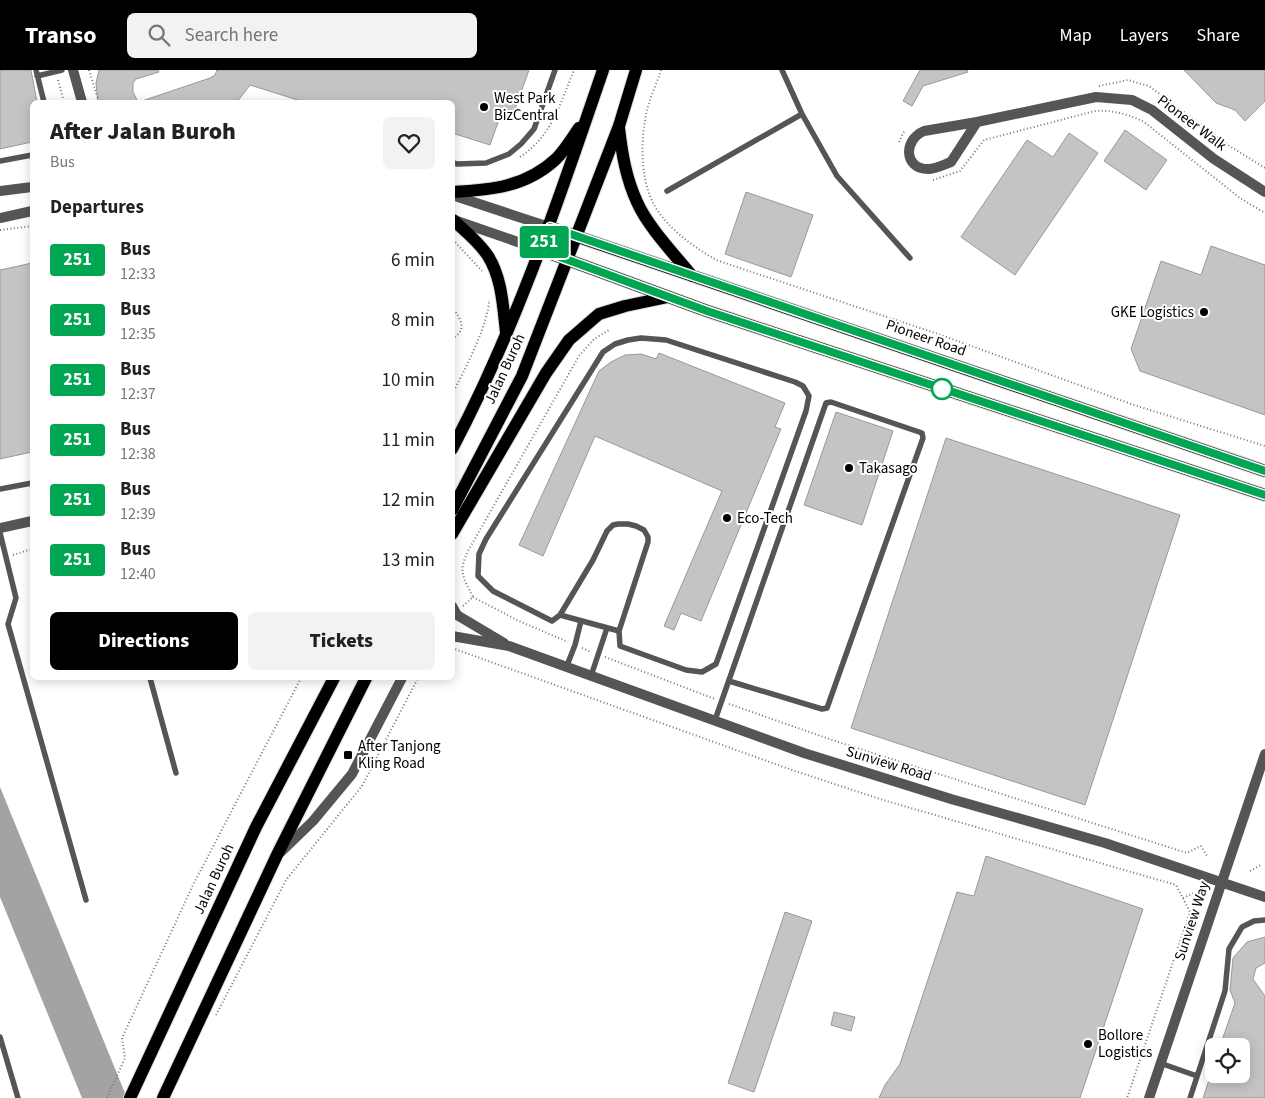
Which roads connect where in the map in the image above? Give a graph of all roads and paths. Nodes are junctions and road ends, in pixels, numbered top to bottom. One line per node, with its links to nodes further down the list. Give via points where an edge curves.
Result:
1 (73, 70): 14 (street)
2 (90, 70): 15 (path)
3 (554, 70): 25 (lane, via 534,129 521,144 509,154 486,163)
4 (574, 70): 23 (path, via 551,125 539,142)
5 (603, 70): 17 (main road)
6 (636, 70): 19 (main road)
7 (661, 70): 56 (path, via 647,110 642,165 659,214 690,244 716,260 941,335 1134,405)
8 (782, 70): 16 (lane)
9 (59, 71): 10 (lane); 13 (path)
10 (37, 73): 12 (lane)
11 (1091, 87): 26 (path, via 1128,80 1149,86 1228,145)
12 (44, 100)
13 (64, 100)
14 (81, 100)
15 (98, 100)
16 (802, 114): 30 (lane); 45 (lane, via 837,176)
17 (587, 117): 32 (main road, via 557,158 528,179 499,188); 40 (main road)
18 (977, 122): 18 (street, Pioneer Walk, via 950,162 927,169 912,160 910,143 918,134); 31 (street, Pioneer Walk, via 1096,97 1132,100 1152,110 1214,159)
19 (618, 126): 42 (main road); 48 (main road, via 622,157 638,204)
20 (911, 129): 21 (path, via 902,132)
21 (900, 146)
22 (30, 155): 24 (lane)
23 (521, 156)
24 (0, 161)
25 (455, 163)
26 (1265, 168)
27 (929, 180): 35 (path, via 960,171 984,140 1109,110 1144,122 1240,198)
28 (30, 186): 29 (street)
29 (0, 191)
30 (667, 191)
31 (1265, 192)
32 (455, 193)
33 (455, 194): 40 (street)
34 (30, 211): 36 (street)
35 (1265, 213)
36 (0, 218)
37 (455, 221): 44 (street)
38 (455, 222): 52 (main road, via 489,257 500,289)
39 (30, 226): 41 (path)
40 (550, 227): 42 (main road, Pioneer Road); 44 (main road, Jalan Buroh)
41 (0, 230)
42 (576, 237): 46 (main road, Jalan Buroh); 48 (main road, Pioneer Road)
43 (455, 242): 47 (path)
44 (541, 250): 46 (main road); 52 (main road, Jalan Buroh)
45 (910, 258)
46 (568, 259): 50 (main road); 61 (main road, Jalan Buroh, via 522,376)
47 (483, 273)
48 (692, 276): 57 (main road, Pioneer Road)
49 (489, 292): 54 (path, via 485,323)
50 (668, 297): 60 (main road); 64 (main road, via 599,314 569,340 546,373)
51 (455, 310): 53 (path, via 462,321)
52 (506, 332): 55 (main road, Jalan Buroh, via 474,408)
53 (455, 337)
54 (455, 388)
55 (455, 443)
56 (1265, 446)
57 (1265, 471)
58 (30, 483): 59 (lane)
59 (0, 489)
60 (1265, 494)
61 (455, 504)
62 (30, 521): 63 (street)
63 (0, 528)
64 (455, 531)
65 (0, 533): 67 (lane)
66 (30, 550): 67 (path)
67 (7, 557): 100 (lane, via 16,598 8,624)
68 (473, 597): 75 (path)
69 (455, 610): 76 (street, Sunview Road)
70 (560, 614): 71 (lane); 73 (lane, via 607,531 613,525 628,524 644,530 648,542); 73 (lane, via 552,621 493,591 478,576 479,554 602,352 628,340 666,340 803,386 809,396 806,411 716,664 702,672 686,670 620,646)
71 (581, 621): 72 (lane); 75 (lane)
72 (607, 628): 73 (lane); 78 (lane)
73 (619, 631)
74 (455, 637): 76 (street, Sunview Road)
75 (575, 645): 78 (path); 79 (lane)
76 (509, 646): 79 (street, Sunview Road)
77 (455, 649): 99 (path, via 883,800 1176,885)
78 (598, 654): 80 (lane); 88 (path)
79 (566, 668): 80 (street, Sunview Road)
80 (591, 676): 89 (street, Sunview Road)
81 (151, 680): 91 (lane)
82 (300, 680): 107 (path, via 194,883 122,1038 125,1058)
83 (333, 680): 108 (main road, Jalan Buroh, via 256,827)
84 (365, 680): 92 (main road)
85 (401, 680): 92 (street, via 352,774 313,821)
86 (417, 680): 102 (path, via 362,786 286,880)
87 (728, 681): 87 (lane, via 826,403 922,433 923,438 827,708); 88 (lane)
88 (721, 702): 89 (lane); 93 (path, via 1187,853 1201,846)
89 (715, 720): 96 (street, Sunview Road, via 804,753 1106,843)
90 (1265, 754): 96 (street, Sunview Way)
91 (176, 773)
92 (277, 855): 109 (main road)
93 (1207, 856)
94 (1261, 865): 95 (path)
95 (1250, 871)
96 (1221, 883): 98 (street, Sunview Road); 104 (street, Sunview Way)
97 (1194, 893): 99 (path)
98 (1265, 897)
99 (1183, 898): 110 (path, via 1190,912)
100 (86, 900)
101 (1265, 920): 105 (lane, via 1242,927 1229,949 1225,991)
102 (215, 1017)
103 (0, 1037): 106 (lane)
104 (1160, 1064): 105 (lane); 111 (street, Sunview Way)
105 (1197, 1076): 112 (lane)
106 (18, 1098)
107 (107, 1098)
108 (130, 1098)
109 (163, 1098)
110 (1128, 1098)
111 (1149, 1098)
112 (1190, 1098)

